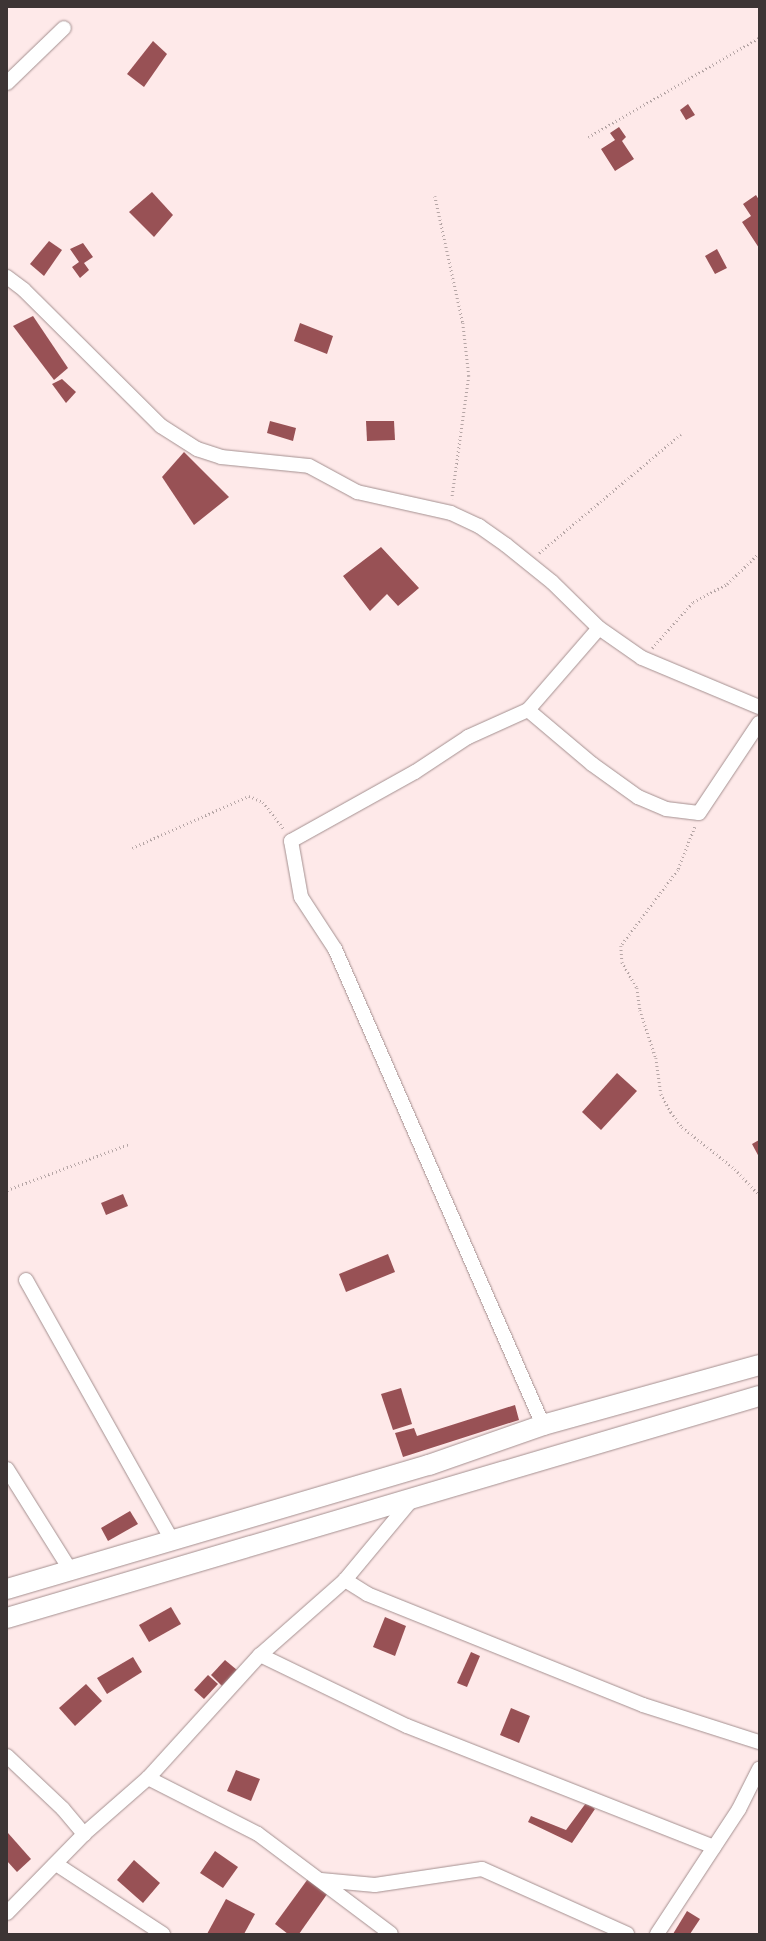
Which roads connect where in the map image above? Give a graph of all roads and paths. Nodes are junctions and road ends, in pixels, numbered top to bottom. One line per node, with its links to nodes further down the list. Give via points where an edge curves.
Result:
1 (64, 28): 3 (street)
2 (759, 38): 4 (path)
3 (7, 83)
4 (588, 137)
5 (435, 196): 8 (path, via 464,323 469,376)
6 (7, 277): 8 (street, via 24,290 161,426 197,449 220,457 309,466 357,492)
7 (681, 434): 10 (path)
8 (451, 513): 10 (street, via 479,526)
9 (759, 553): 12 (path, via 727,584 693,602)
10 (529, 564): 11 (street)
11 (599, 628): 12 (street); 14 (street)
12 (642, 658): 13 (street)
13 (759, 707)
14 (528, 710): 16 (street, via 592,764 638,797 666,809); 17 (street, via 468,737 415,772)
15 (759, 723): 16 (street)
16 (699, 813): 21 (path, via 678,870 621,946 622,962 637,988 640,1010 656,1058 661,1094 671,1112 682,1127 735,1169)
17 (292, 841): 18 (path, via 263,802 249,796); 25 (street, via 301,897 335,949)
18 (132, 848)
19 (129, 1144): 20 (path)
20 (7, 1190)
21 (759, 1195)
22 (26, 1280): 28 (street)
23 (759, 1365): 25 (street)
24 (759, 1396): 27 (street)
25 (542, 1425): 28 (street, via 429,1465)
26 (7, 1469): 29 (street)
27 (413, 1498): 30 (street); 32 (street)
28 (173, 1542): 29 (street)
29 (70, 1571): 31 (street)
30 (345, 1580): 33 (street); 34 (street, via 367,1594 643,1705)
31 (7, 1589)
32 (7, 1618)
33 (260, 1655): 37 (street); 39 (street, via 407,1726)
34 (759, 1742)
35 (7, 1756): 38 (street, via 63,1809)
36 (759, 1769): 39 (street)
37 (148, 1778): 38 (street); 41 (street, via 258,1834)
38 (84, 1834): 40 (street)
39 (714, 1847): 46 (street)
40 (56, 1864): 42 (street); 43 (street)
41 (321, 1880): 44 (street); 45 (street, via 375,1885 482,1869)
42 (7, 1913)
43 (163, 1934)
44 (391, 1934)
45 (627, 1934)
46 (657, 1934)

